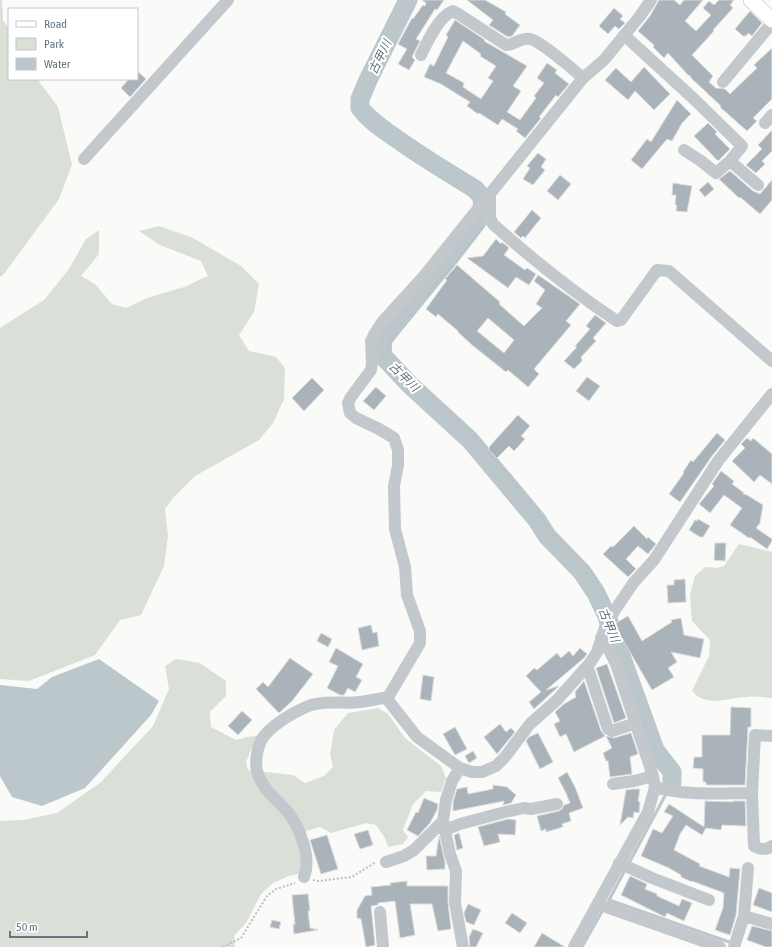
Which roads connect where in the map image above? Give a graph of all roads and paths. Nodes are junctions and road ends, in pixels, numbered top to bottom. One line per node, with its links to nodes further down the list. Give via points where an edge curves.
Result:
1 (228, 0): 11 (street)
2 (651, 0): 6 (street)
3 (751, 0): 4 (main road)
4 (772, 20)
5 (772, 23): 9 (street)
6 (624, 35): 8 (street, via 604,60); 12 (street, via 742,146)
7 (421, 56): 8 (street, via 447,13 453,11 506,45 530,38)
8 (583, 78): 14 (street)
9 (723, 82)
10 (684, 150): 12 (street, via 716,173)
11 (84, 159)
12 (730, 161): 13 (street)
13 (758, 185)
14 (490, 194): 15 (street); 21 (street, via 424,276 383,321 371,341 371,370 348,403 350,413 356,418 394,438 398,450 394,486 395,529 405,567 407,595 420,631 420,643)
15 (490, 218): 16 (street, via 493,224 529,256 617,321 621,320 657,270 669,271); 18 (path, via 390,339 389,353 399,366 487,450 556,538 592,572 610,606)
16 (772, 361)
17 (772, 394): 18 (street, via 718,461 654,560 634,582)
18 (615, 610): 19 (street, via 604,627)
19 (601, 638): 20 (street, via 597,652); 22 (street, via 616,664)
20 (585, 668): 22 (street, via 589,672 608,729 612,731); 24 (street, via 557,700 530,724 496,766 482,772)
21 (387, 699): 24 (street, via 417,737); 34 (street, via 307,706 263,737 256,759 258,774 300,832 307,858)
22 (636, 724): 25 (street)
23 (772, 736): 27 (street, via 754,735)
24 (460, 768): 29 (street, via 452,781 446,800)
25 (654, 781): 26 (street); 27 (street, via 673,792); 32 (street, via 648,812)
26 (613, 784)
27 (752, 793): 30 (street, via 754,846 759,849)
28 (557, 804): 29 (street, via 524,808 460,824)
29 (444, 825): 31 (street, via 414,850); 42 (street, via 456,871 455,903)
30 (772, 846)
31 (386, 862): 34 (path, via 375,862 352,877 318,881)
32 (619, 864): 35 (street); 36 (street)
33 (748, 868): 38 (street)
34 (304, 877): 40 (path, via 296,883 276,889 267,896 241,938)
35 (709, 900)
36 (598, 904): 43 (street); 44 (street)
37 (380, 912): 41 (street)
38 (744, 916): 39 (street); 45 (street)
39 (772, 924)
40 (223, 947)
41 (383, 947)
42 (462, 947)
43 (574, 947)
44 (720, 947)
45 (734, 947)

